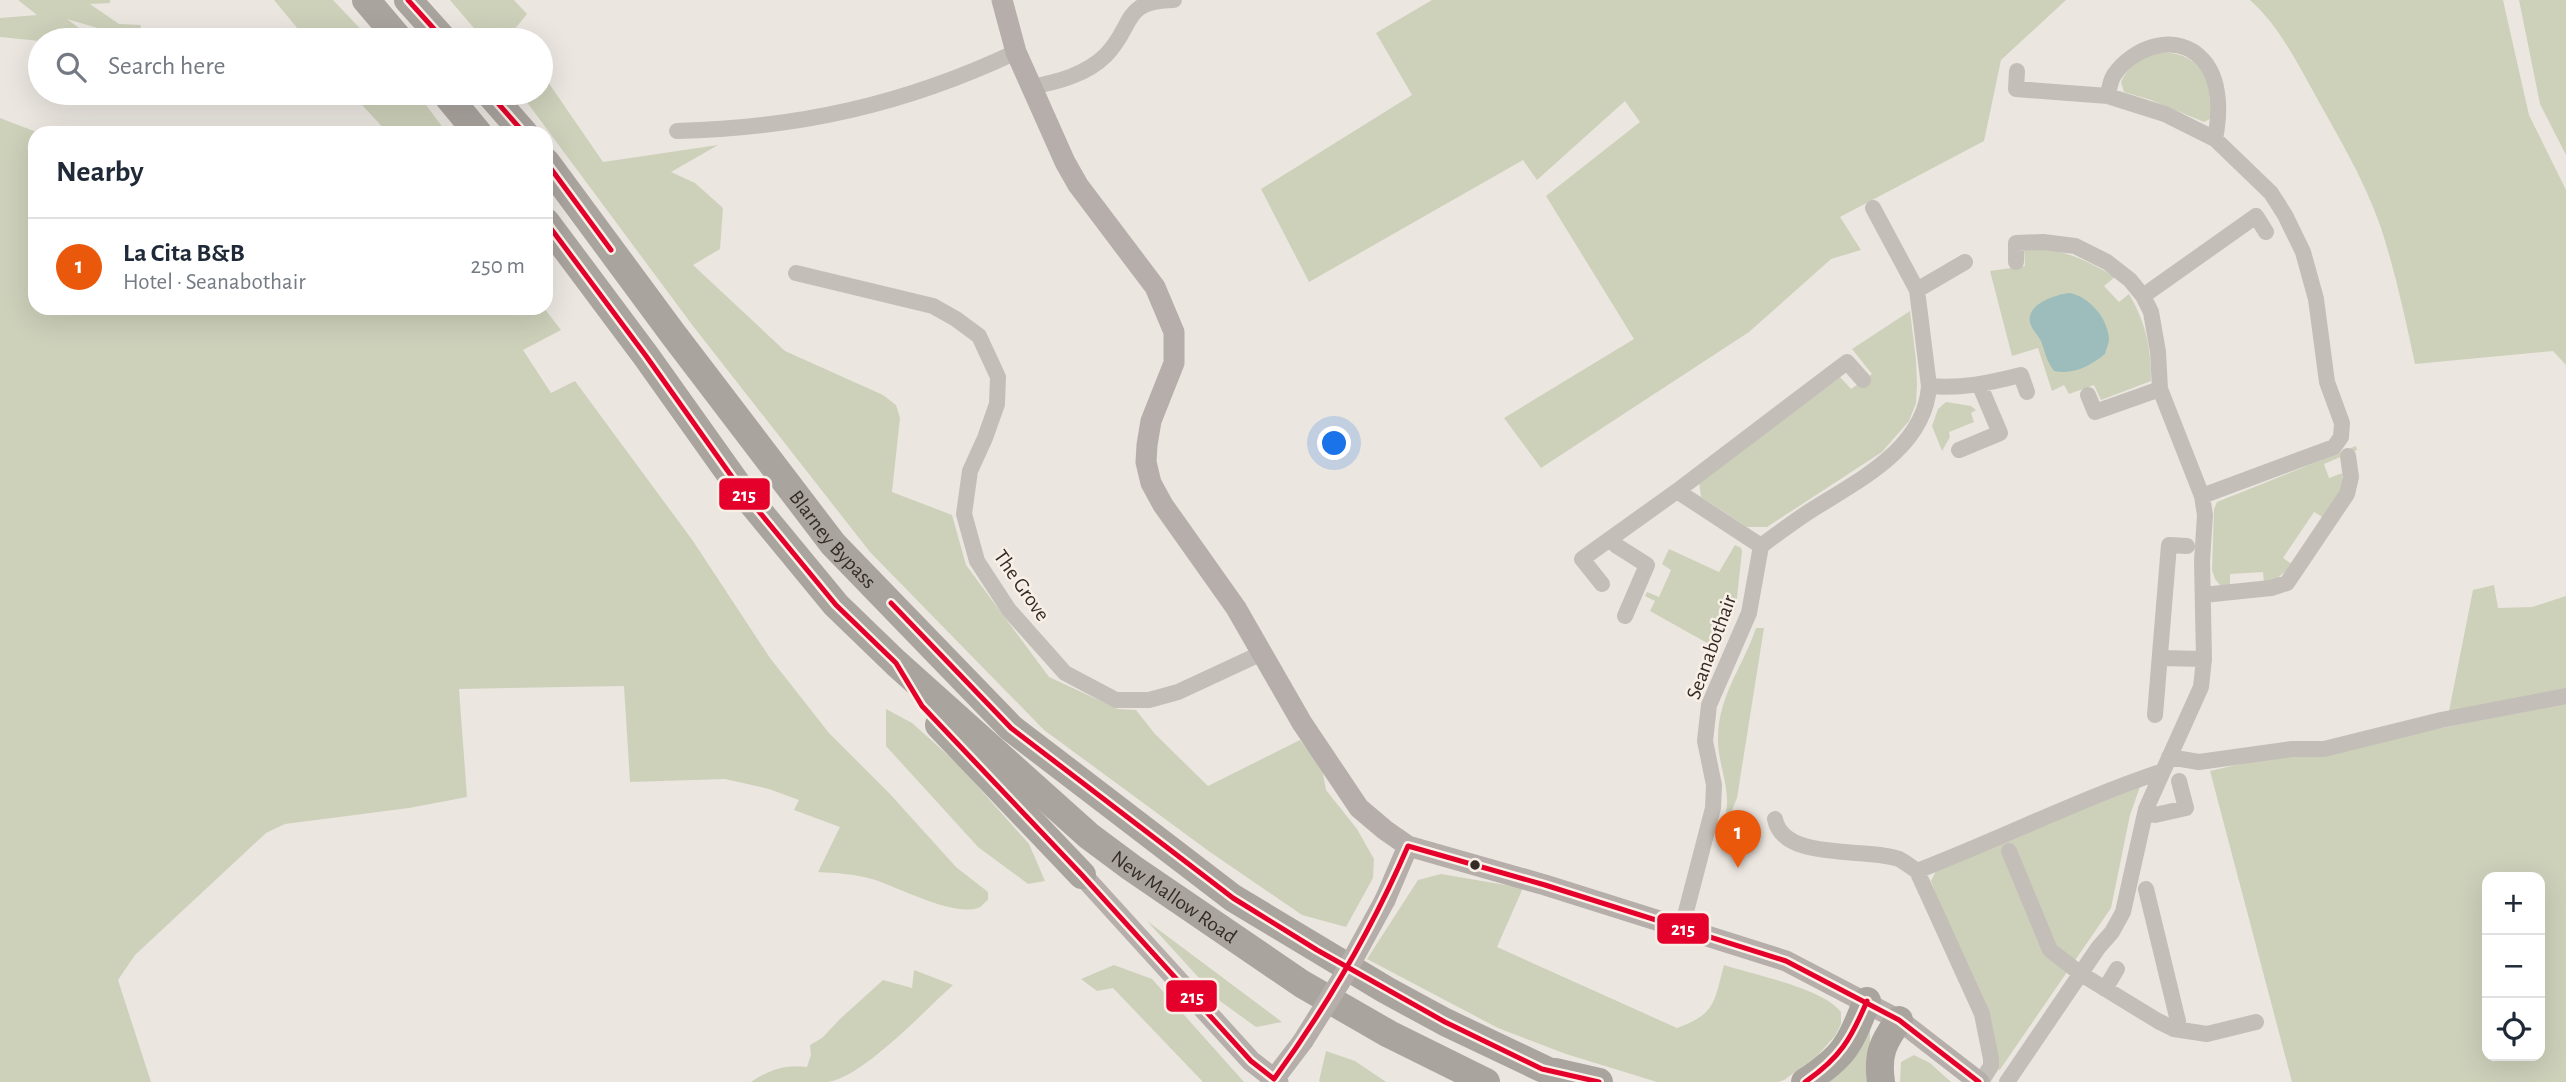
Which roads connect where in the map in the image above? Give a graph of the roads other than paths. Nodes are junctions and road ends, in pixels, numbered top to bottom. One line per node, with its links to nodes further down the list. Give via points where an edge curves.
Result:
1 (366, 0): 5 (highway)
2 (408, 0): 6 (highway)
3 (1002, 0): 7 (street)
4 (1174, 0): 9 (street, via 1136,9 1106,55 1087,68 1062,81)
5 (390, 28)
6 (433, 28)
7 (1016, 52): 9 (street); 15 (street, via 882,103 770,126)
8 (2017, 71): 10 (street, via 2016,89)
9 (1031, 87): 42 (street, via 1078,185 1155,287 1166,310 1174,332 1174,363 1151,421 1146,462 1151,483)
10 (2108, 96): 16 (street, via 2165,114); 16 (street, via 2113,77 2129,58 2149,47 2189,48 2204,61 2213,79 2218,101)
11 (455, 105): 13 (highway)
12 (500, 105): 14 (highway)
13 (472, 126)
14 (518, 126)
15 (677, 131)
16 (2215, 139): 35 (street, via 2271,193 2303,252 2316,299 2328,382 2342,423 2334,447)
17 (553, 171): 65 (highway, Blarney Bypass, via 833,544 1011,728 1233,898 1386,990)
18 (1873, 208): 24 (street)
19 (553, 231): 45 (highway, Blarney Bypass, via 742,491 836,606)
20 (2266, 232): 25 (street, via 2256,216)
21 (1965, 262): 24 (street)
22 (2017, 262): 25 (street, via 2016,243 2075,246 2107,262)
23 (796, 273): 42 (street, The Grove, via 933,306 979,336 998,377 998,404 970,471 964,514 976,561 1009,610 1065,673 1116,699 1149,699 1178,692)
24 (1917, 290): 27 (street)
25 (2143, 296): 29 (street, via 2151,312)
26 (1863, 380): 34 (street, via 1847,362)
27 (1929, 386): 28 (street); 37 (street, via 1915,430 1894,454)
28 (1980, 386): 30 (street, via 2021,375); 32 (street, via 2000,433)
29 (2160, 389): 31 (street, via 2095,412); 35 (street)
30 (2027, 391)
31 (2088, 395)
32 (1959, 450)
33 (2348, 456): 40 (street, via 2351,477 2347,494 2287,583)
34 (1677, 491): 36 (street); 37 (street)
35 (2202, 496): 40 (street)
36 (1610, 539): 39 (street, via 1582,559); 41 (street, via 1647,565)
37 (1761, 546): 57 (street, Seanabothair, via 1749,613 1709,705 1705,741 1714,785 1713,808)
38 (2187, 546): 43 (street, via 2169,545)
39 (1602, 584)
40 (2203, 596): 44 (street)
41 (1625, 616)
42 (1262, 653): 52 (street, via 1359,808)
43 (2160, 658): 44 (street); 47 (street)
44 (2204, 660): 48 (street, via 2201,687)
45 (896, 663): 55 (highway, via 922,706); 67 (highway, New Mallow Road, via 1089,836 1132,868 1302,984)
46 (2566, 696): 48 (street, via 2324,748)
47 (2155, 715)
48 (2166, 764): 50 (street); 54 (street)
49 (2179, 781): 50 (street, via 2186,808)
50 (2145, 813): 59 (street, via 2123,912)
51 (1775, 819): 54 (street, via 1780,833 1798,844 1898,859)
52 (1408, 846): 57 (street); 66 (street, bridge, via 1343,977)
53 (2009, 851): 59 (street, via 2050,950)
54 (1917, 871): 72 (street, via 1982,1014 1991,1066)
55 (1082, 875): 66 (street, via 1243,1052)
56 (2146, 889): 64 (street, via 2178,1021)
57 (1682, 927): 61 (street, via 1786,961)
58 (2117, 969): 60 (street)
59 (2081, 974): 60 (street); 73 (street)
60 (2105, 989): 64 (street)
61 (1867, 1002): 62 (street); 70 (highway, via 1850,1043 1831,1065)
62 (1899, 1020): 71 (highway, via 1882,1046); 72 (street)
63 (2256, 1022): 64 (street, via 2207,1034)
64 (2174, 1029)
65 (1542, 1069): 68 (highway); 69 (highway)
66 (1276, 1081)
67 (1486, 1082)
68 (1572, 1082)
69 (1599, 1082)
70 (1805, 1082)
71 (1881, 1082)
72 (1980, 1082)
73 (2007, 1082)

